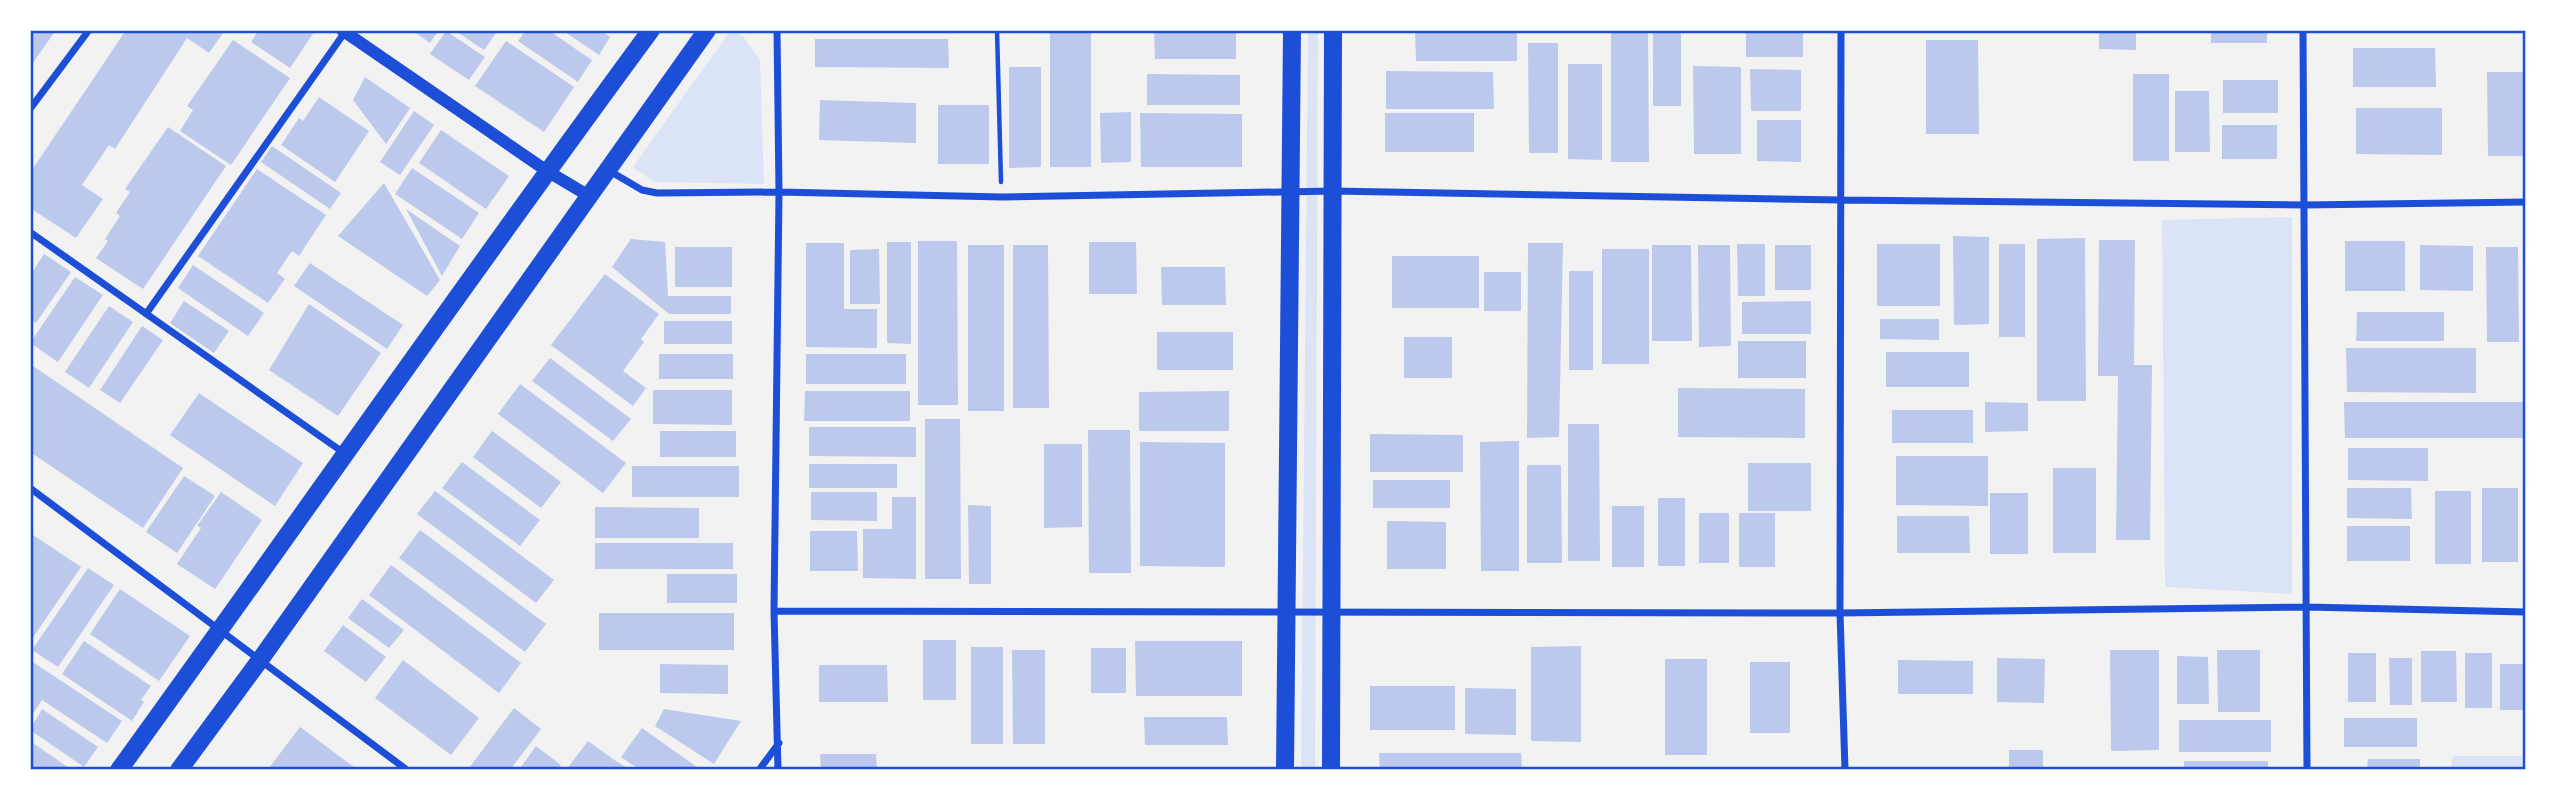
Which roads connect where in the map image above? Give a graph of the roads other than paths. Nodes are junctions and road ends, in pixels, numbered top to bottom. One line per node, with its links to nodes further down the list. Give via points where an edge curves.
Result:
1 (89, 30): 10 (street)
2 (651, 30): 12 (main road)
3 (707, 30): 11 (main road)
4 (777, 30): 13 (street)
5 (1292, 30): 15 (main road)
6 (1333, 30): 14 (main road)
7 (1841, 30): 17 (street)
8 (2303, 30): 19 (street)
9 (346, 31): 12 (street); 21 (street)
10 (30, 109)
11 (608, 170): 13 (street, via 642,190 657,193); 16 (main road)
12 (547, 171): 16 (street); 22 (main road)
13 (779, 191): 15 (street, via 1002,197); 25 (street)
14 (1332, 191): 15 (street); 17 (street); 28 (main road)
15 (1291, 192): 27 (main road)
16 (589, 196): 31 (main road)
17 (1840, 200): 19 (street); 29 (street)
18 (2526, 202): 19 (street)
19 (2304, 205): 24 (street)
20 (30, 232): 21 (street)
21 (146, 314): 22 (street)
22 (346, 455): 30 (main road)
23 (30, 488): 30 (street)
24 (2307, 607): 26 (street); 29 (street); 41 (street)
25 (774, 611): 27 (street); 32 (street)
26 (2526, 612)
27 (1286, 613): 28 (street); 38 (main road)
28 (1332, 613): 29 (street); 39 (main road)
29 (1840, 613): 40 (street)
30 (221, 630): 31 (street); 33 (main road)
31 (260, 660): 34 (main road); 35 (street)
32 (779, 743): 36 (street); 37 (street)
33 (119, 770)
34 (179, 770)
35 (407, 770)
36 (759, 770)
37 (778, 770)
38 (1285, 770)
39 (1331, 770)
40 (1844, 770)
41 (2307, 770)

